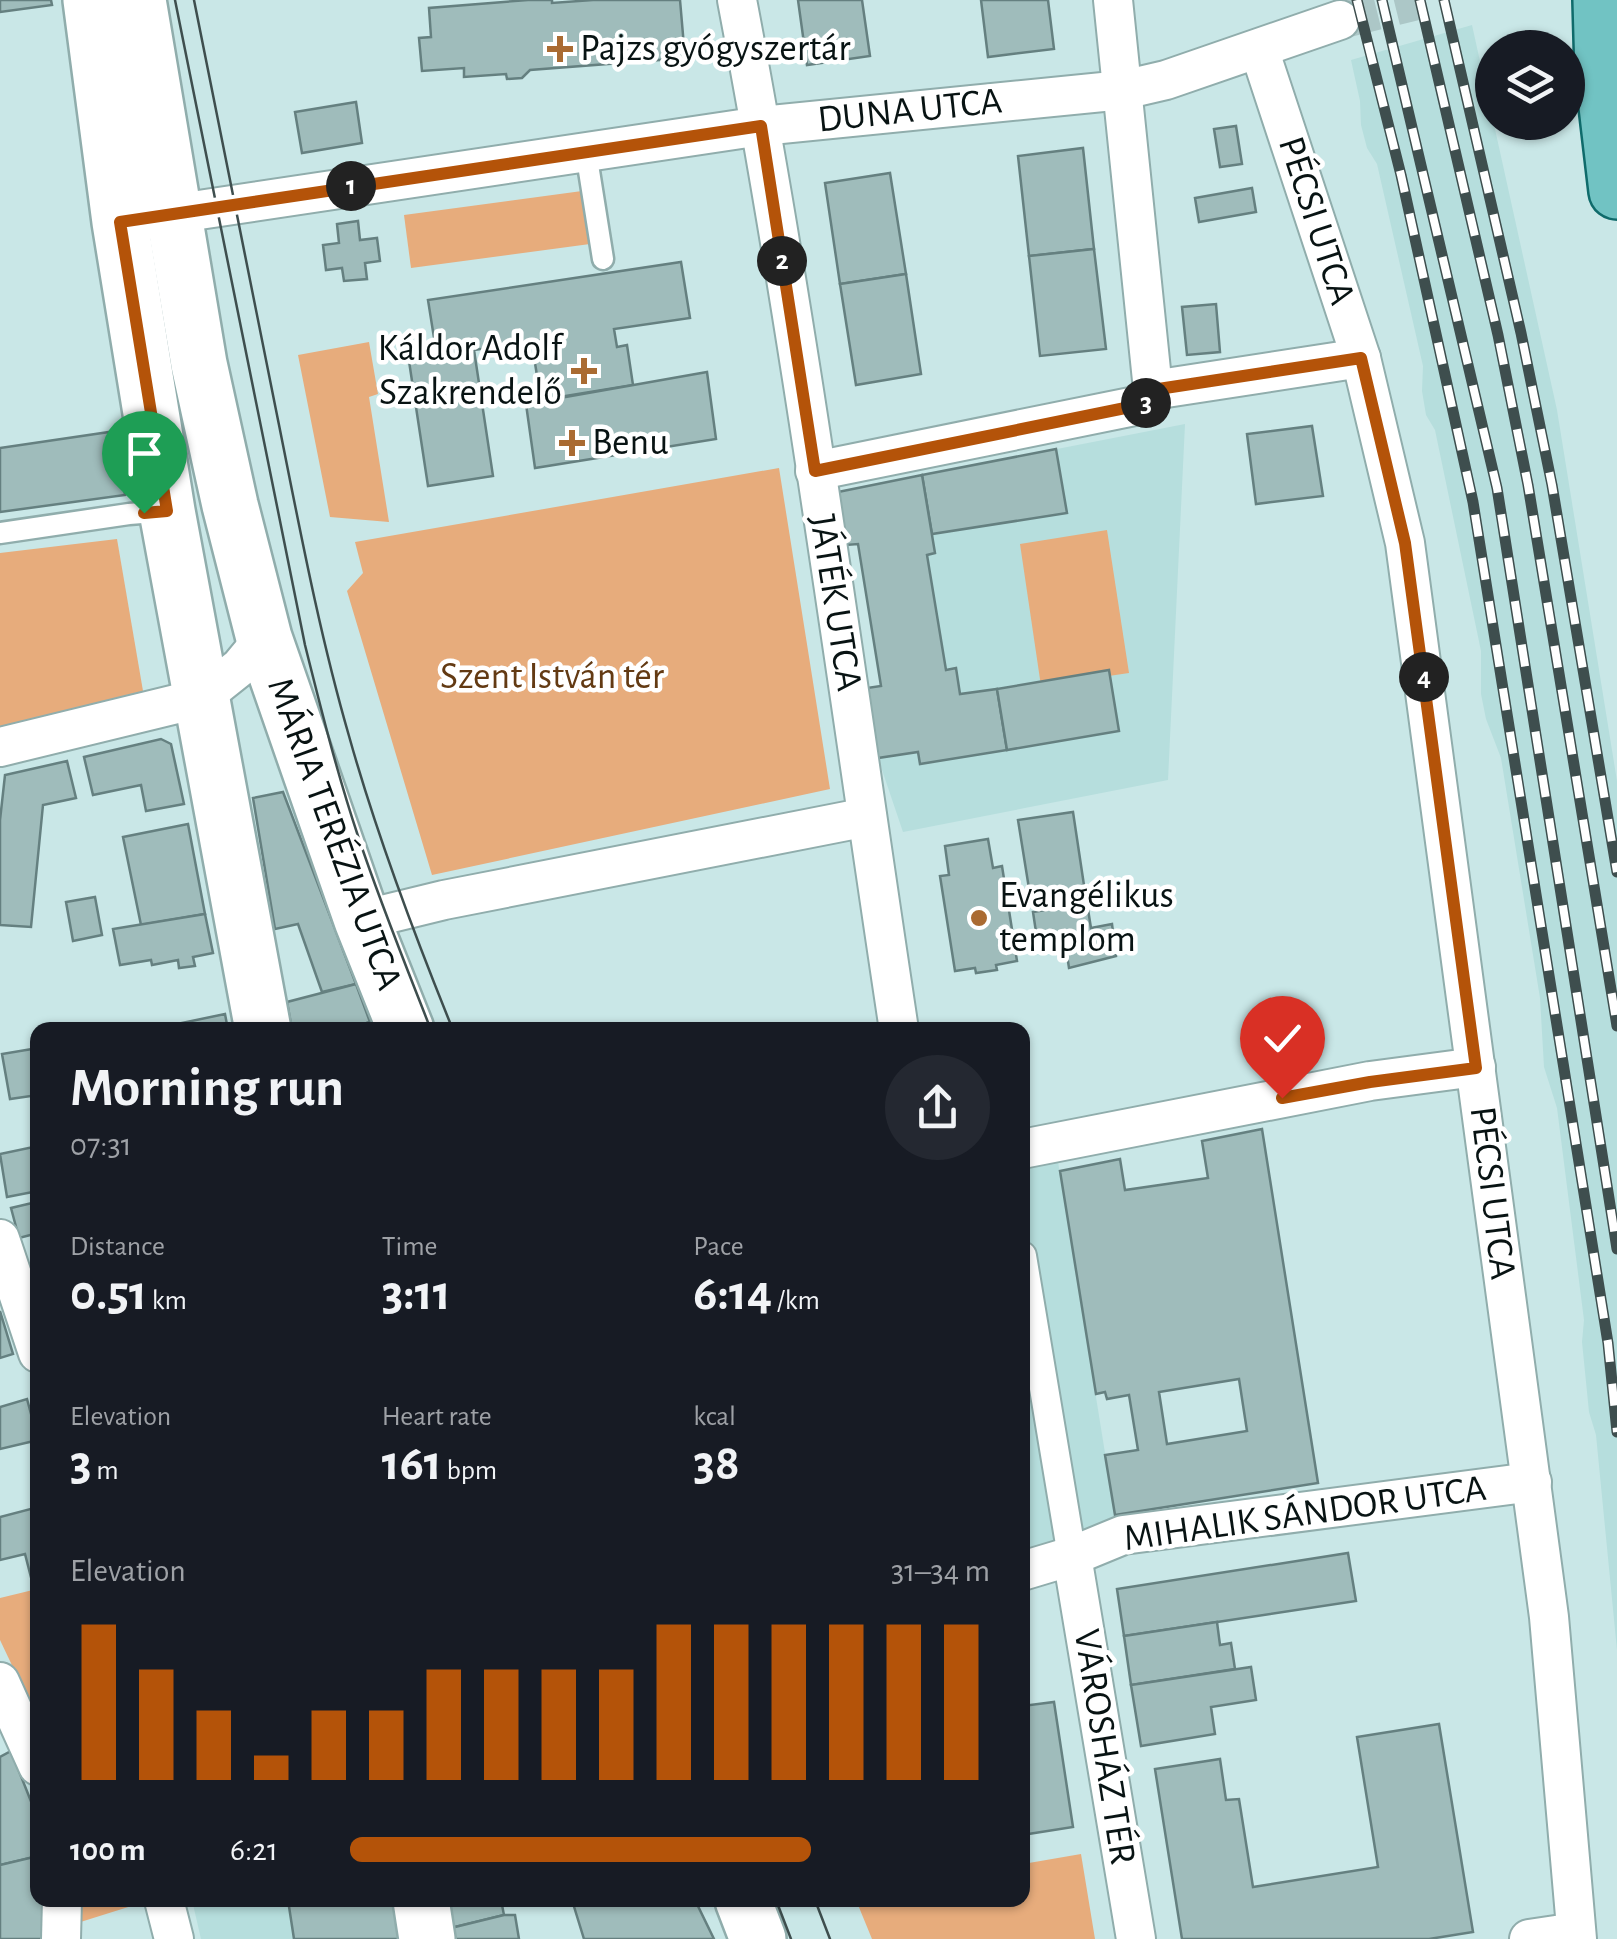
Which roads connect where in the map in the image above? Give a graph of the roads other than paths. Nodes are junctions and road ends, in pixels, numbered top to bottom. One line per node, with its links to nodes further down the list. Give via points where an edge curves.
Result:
1 (91, 0): 13 (main road)
2 (138, 0): 12 (main road)
3 (737, 0): 9 (street, JÁTÉK UTCA)
4 (1113, 0): 8 (street)
5 (1601, 0): 11 (main road)
6 (1340, 20): 7 (street, DUNA UTCA)
7 (1259, 49): 8 (street, DUNA UTCA); 15 (street, PÉCSI UTCA)
8 (1123, 90): 9 (street, DUNA UTCA); 16 (street)
9 (761, 126): 10 (street, DUNA UTCA); 17 (street, JÁTÉK UTCA)
10 (586, 152): 12 (street, DUNA UTCA); 14 (lane)
11 (1617, 191)
12 (174, 213): 13 (street, DUNA UTCA); 18 (main road)
13 (120, 222): 19 (main road)
14 (603, 259)
15 (1361, 358): 16 (street); 29 (street, PÉCSI UTCA, via 1405,543)
16 (1152, 390): 17 (street, via 1145,404)
17 (815, 471): 24 (street, JÁTÉK UTCA)
18 (230, 505): 19 (street); 21 (main road)
19 (167, 511): 20 (lane); 22 (main road)
20 (0, 533)
21 (264, 638): 22 (street); 25 (main road, MÁRIA TERÉZIA UTCA)
22 (201, 698): 23 (street); 26 (main road)
23 (0, 747)
24 (867, 816): 25 (street); 28 (street, JÁTÉK UTCA)
25 (362, 920): 27 (main road, MÁRIA TERÉZIA UTCA)
26 (262, 1022)
27 (403, 1022)
28 (898, 1022)
29 (1476, 1068): 30 (street); 34 (street, PÉCSI UTCA)
30 (1030, 1147)
31 (0, 1239): 33 (street)
32 (1030, 1304): 35 (street)
33 (30, 1329)
34 (1532, 1482): 35 (street, MIHALIK SÁNDOR UTCA, via 1123,1536); 43 (street, PÉCSI UTCA)
35 (1072, 1556): 36 (street, MIHALIK SÁNDOR UTCA); 48 (street, VÁROSHÁZ TÉR)
36 (1030, 1568)
37 (0, 1682): 38 (street)
38 (30, 1748)
39 (62, 1907): 44 (street)
40 (166, 1907): 45 (street)
41 (422, 1907): 46 (main road)
42 (746, 1907): 47 (main road)
43 (1576, 1936): 49 (street)
44 (61, 1939)
45 (174, 1939)
46 (426, 1939)
47 (758, 1939)
48 (1136, 1939)
49 (1529, 1939)

